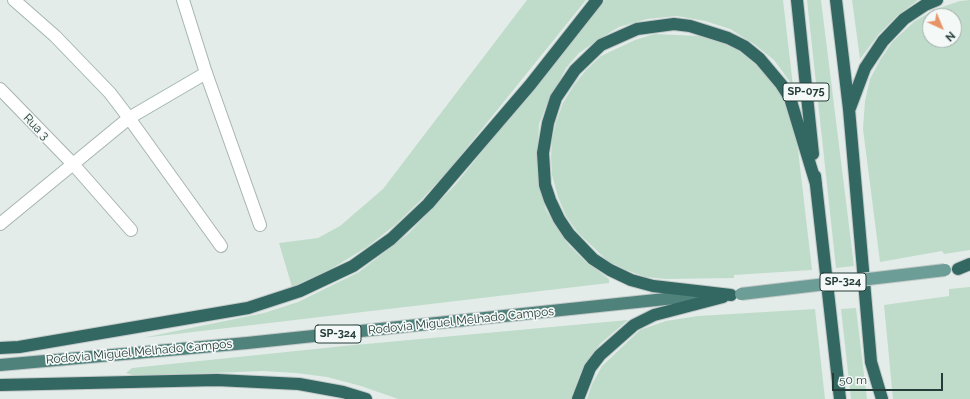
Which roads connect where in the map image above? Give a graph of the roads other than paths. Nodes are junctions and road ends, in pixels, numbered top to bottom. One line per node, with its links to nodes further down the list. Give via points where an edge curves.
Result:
1 (14, 0): 10 (street, via 55,36 110,93)
2 (183, 0): 7 (street)
3 (597, 0): 21 (highway, via 428,204 391,239 353,266 300,291 248,308 19,347)
4 (797, 0): 12 (highway, SP-075)
5 (836, 0): 9 (highway, SP-075)
6 (937, 0): 9 (highway, via 904,19 882,41 865,68)
7 (206, 73): 10 (street); 14 (street)
8 (0, 89): 11 (street, Rua 3)
9 (849, 109): 22 (highway, SP-075)
10 (129, 118): 11 (street); 16 (street)
11 (73, 164): 13 (street); 15 (street, Rua 3)
12 (816, 184): 20 (highway, via 790,98 760,58 728,38 680,25 656,25 637,29 601,45 587,56 570,76 552,109 543,153 545,185 559,219 569,234 594,259 631,280 653,286); 24 (highway, SP-075)
13 (0, 224)
14 (260, 225)
15 (131, 230)
16 (221, 246)
17 (970, 264): 19 (highway, via 958,269)
18 (945, 270): 20 (main road, Rodovia Miguel Melhado Campos / SP-324, bridge)
19 (970, 270)
20 (736, 295): 23 (highway, Rodovia Miguel Melhado Campos / SP-324, via 675,298 286,339); 27 (highway, via 654,315 634,324 614,340 590,368)
21 (0, 348)
22 (871, 362): 30 (highway, SP-075); 31 (highway)
23 (0, 365)
24 (836, 368): 28 (highway); 29 (highway, SP-075)
25 (0, 385): 26 (highway, via 217,380 299,384)
26 (366, 399)
27 (578, 399)
28 (835, 399)
29 (840, 399)
30 (875, 399)
31 (882, 399)

